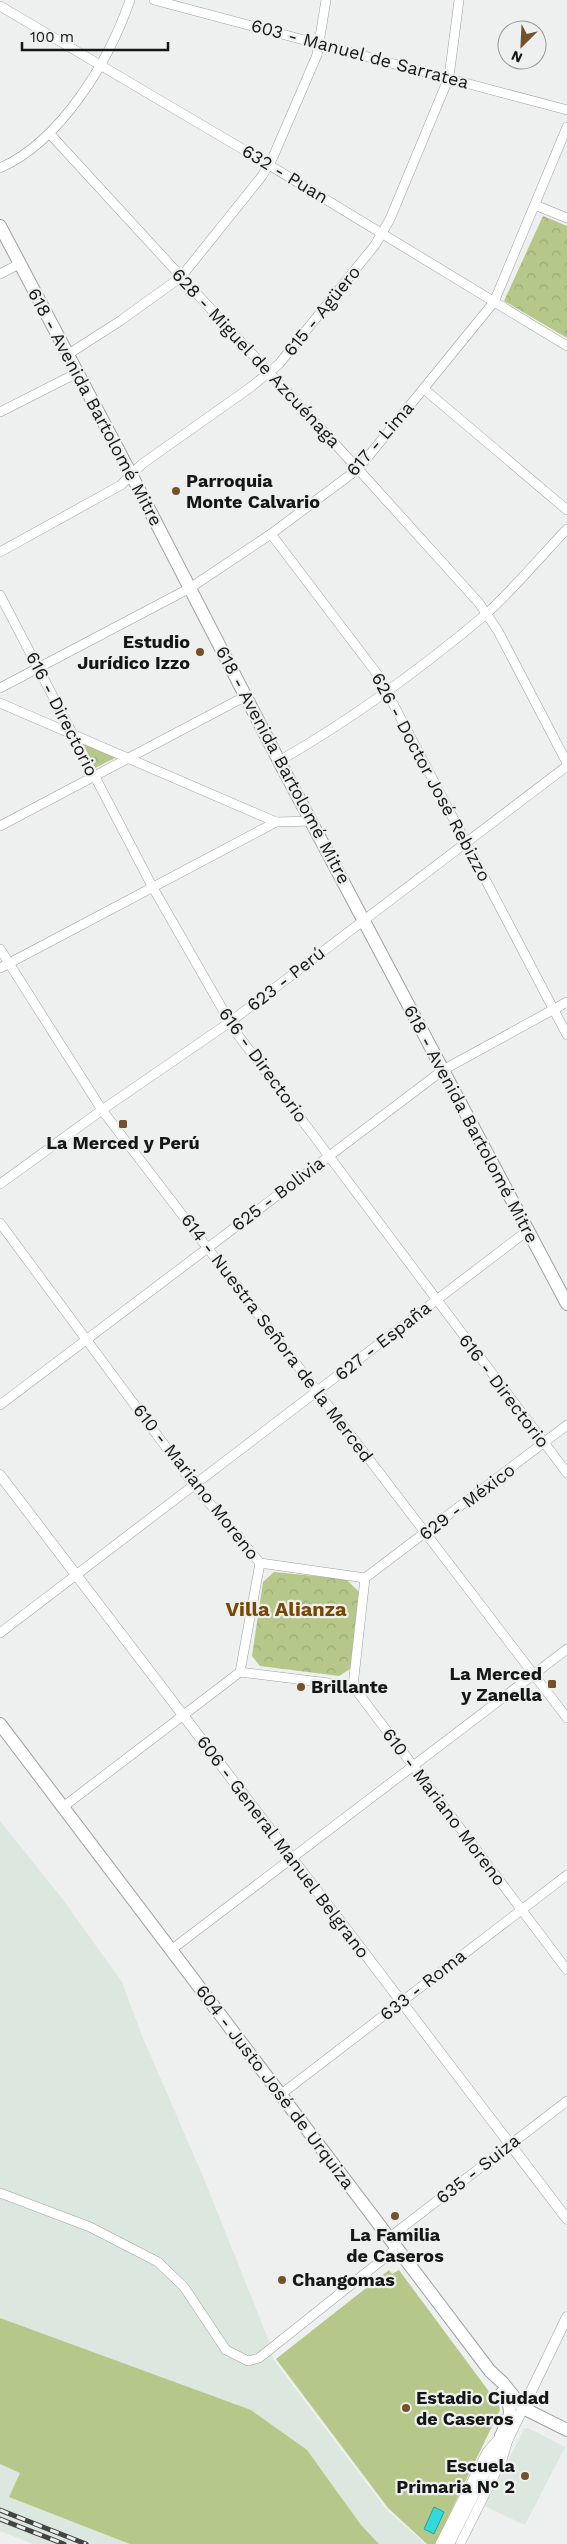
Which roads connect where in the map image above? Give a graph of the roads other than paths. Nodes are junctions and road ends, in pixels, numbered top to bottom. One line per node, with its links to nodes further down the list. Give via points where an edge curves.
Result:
1 (130, 0): 7 (street)
2 (154, 0): 6 (street, 603 - Manuel de Sarratea)
3 (326, 0): 6 (street)
4 (459, 0): 8 (street, 615 - Agüero)
5 (0, 6): 7 (street, 632 - Puan)
6 (320, 44): 8 (street, 603 - Manuel de Sarratea); 12 (street)
7 (99, 65): 11 (street, via 79,98); 12 (street, 632 - Puan)
8 (448, 77): 9 (street, 603 - Manuel de Sarratea); 17 (street, 615 - Agüero)
9 (567, 110)
10 (567, 128): 14 (street, 617 - Lima)
11 (50, 134): 13 (street); 20 (street, 628 - Miguel de Azcuénaga)
12 (269, 165): 17 (street, 632 - Puan); 20 (street)
13 (0, 168)
14 (535, 204): 15 (street); 21 (street, 617 - Lima)
15 (567, 218)
16 (0, 226): 18 (main road, 618 - Avenida Bartolomé Mitre)
17 (382, 234): 21 (street, 632 - Puan); 25 (street, 615 - Agüero)
18 (19, 264): 19 (street); 23 (main road, 618 - Avenida Bartolomé Mitre)
19 (0, 274)
20 (182, 277): 23 (street); 25 (street, 628 - Miguel de Azcuénaga)
21 (494, 302): 22 (street, 632 - Puan); 26 (street, 617 - Lima)
22 (567, 346)
23 (67, 355): 24 (main road, 618 - Avenida Bartolomé Mitre)
24 (77, 373): 27 (street); 29 (main road, 618 - Avenida Bartolomé Mitre)
25 (269, 373): 28 (street, 628 - Miguel de Azcuénaga); 29 (street, 615 - Agüero, via 142,464)
26 (424, 390): 28 (street, 617 - Lima); 30 (street)
27 (0, 412)
28 (358, 469): 32 (street, 617 - Lima); 36 (street, 628 - Miguel de Azcuénaga)
29 (132, 476): 33 (street, 615 - Agüero, via 114,490); 34 (main road, 618 - Avenida Bartolomé Mitre)
30 (567, 510)
31 (567, 529): 36 (street)
32 (271, 534): 34 (street, 617 - Lima); 39 (street, 626 - Doctor José Rebizzo, via 370,663)
33 (0, 552)
34 (190, 588): 37 (street, 617 - Lima); 40 (main road, 618 - Avenida Bartolomé Mitre)
35 (0, 595): 37 (street, 616 - Directorio)
36 (486, 614): 39 (street); 45 (street, 628 - Miguel de Azcuénaga, via 498,631)
37 (38, 668): 38 (street, 617 - Lima); 42 (street, 616 - Directorio)
38 (0, 688)
39 (386, 690): 44 (street, via 310,744); 50 (street, 626 - Doctor José Rebizzo)
40 (246, 696): 43 (street); 44 (main road, 618 - Avenida Bartolomé Mitre)
41 (0, 703): 42 (street)
42 (73, 733): 43 (street); 46 (street, 616 - Directorio)
43 (131, 758): 46 (street); 48 (street)
44 (279, 761): 47 (main road, 618 - Avenida Bartolomé Mitre)
45 (567, 765): 50 (street, 623 - Perú)
46 (93, 775): 49 (street); 51 (street, 616 - Directorio)
47 (312, 821): 48 (street); 52 (main road, 618 - Avenida Bartolomé Mitre)
48 (276, 822): 51 (street)
49 (0, 826)
50 (465, 843): 52 (street, 623 - Perú); 57 (street, 626 - Doctor José Rebizzo)
51 (152, 886): 54 (street); 58 (street, 616 - Directorio)
52 (364, 919): 58 (street, 623 - Perú); 60 (main road, 618 - Avenida Bartolomé Mitre)
53 (0, 949): 54 (street, 614 - Nuestra Señora de la Merced)
54 (9, 962): 55 (street); 61 (street, 614 - Nuestra Señora de la Merced)
55 (0, 968)
56 (567, 1002): 57 (street, 625 - Bolivia)
57 (553, 1010): 59 (street, 626 - Doctor José Rebizzo); 60 (street, 625 - Bolivia)
58 (230, 1022): 61 (street, 623 - Perú); 62 (street, 616 - Directorio)
59 (567, 1035)
60 (443, 1070): 62 (street, 625 - Bolivia); 65 (main road, 618 - Avenida Bartolomé Mitre)
61 (102, 1110): 63 (street, 623 - Perú); 66 (street, 614 - Nuestra Señora de la Merced)
62 (329, 1155): 66 (street, 625 - Bolivia); 68 (street, 616 - Directorio)
63 (0, 1184)
64 (0, 1224): 70 (street, 610 - Mariano Moreno)
65 (527, 1231): 67 (main road, 618 - Avenida Bartolomé Mitre); 68 (street, 627 - España)
66 (208, 1248): 70 (street, 625 - Bolivia); 71 (street, 614 - Nuestra Señora de la Merced)
67 (564, 1289): 69 (main road, 618 - Avenida Bartolomé Mitre)
68 (436, 1300): 71 (street, 627 - España); 74 (street, 616 - Directorio)
69 (567, 1304)
70 (87, 1339): 72 (street, 625 - Bolivia); 77 (street, 610 - Mariano Moreno)
71 (318, 1390): 77 (street, 627 - España); 78 (street, 614 - Nuestra Señora de la Merced)
72 (0, 1404)
73 (567, 1425): 74 (street, 629 - México)
74 (544, 1443): 75 (street, 616 - Directorio); 78 (street, 629 - México)
75 (567, 1473)
76 (0, 1475): 80 (street, 606 - General Manuel Belgrano)
77 (194, 1485): 79 (street, 610 - Mariano Moreno); 80 (street, 627 - España)
78 (426, 1534): 81 (street, 629 - México); 85 (street, 614 - Nuestra Señora de la Merced)
79 (260, 1563): 81 (street); 84 (street, 610 - Mariano Moreno)
80 (77, 1576): 82 (street, 627 - España); 87 (street, 606 - General Manuel Belgrano)
81 (365, 1578): 86 (street)
82 (0, 1633)
83 (567, 1649): 85 (street)
84 (240, 1672): 86 (street); 87 (street)
85 (534, 1675): 88 (street, 614 - Nuestra Señora de la Merced); 90 (street)
86 (353, 1686): 90 (street, 610 - Mariano Moreno)
87 (183, 1715): 91 (street); 92 (street, 606 - General Manuel Belgrano)
88 (567, 1718)
89 (0, 1724): 91 (main road, 604 - Justo José de Urquiza)
90 (412, 1765): 92 (street); 94 (street, 610 - Mariano Moreno)
91 (63, 1807): 95 (main road, 604 - Justo José de Urquiza)
92 (291, 1858): 95 (street); 97 (street, 606 - General Manuel Belgrano)
93 (567, 1876): 94 (street, 633 - Roma)
94 (520, 1909): 96 (street, 610 - Mariano Moreno); 97 (street, 633 - Roma)
95 (171, 1950): 98 (main road, 604 - Justo José de Urquiza)
96 (567, 1970)
97 (401, 2002): 98 (street, 633 - Roma); 100 (street, 606 - General Manuel Belgrano)
98 (280, 2095): 103 (main road, 604 - Justo José de Urquiza)
99 (567, 2101): 100 (street, 635 - Suiza)
100 (510, 2144): 102 (street, 606 - General Manuel Belgrano); 103 (street, 635 - Suiza)
101 (0, 2193): 103 (street, 635 - Suiza, via 90,2227 158,2262 184,2287 232,2355 253,2360)
102 (567, 2219)
103 (394, 2242): 105 (main road, 604 - Justo José de Urquiza)
104 (567, 2317): 106 (street)
105 (490, 2371): 106 (main road, 604 - Justo José de Urquiza); 108 (main road, via 511,2409)
106 (523, 2408): 107 (main road, 604 - Justo José de Urquiza); 108 (street)
107 (567, 2430)
108 (505, 2438): 109 (street, via 502,2460); 110 (street, via 487,2452); 111 (street)
109 (461, 2542): 112 (street)
110 (440, 2544)
111 (449, 2544)
112 (472, 2544)

